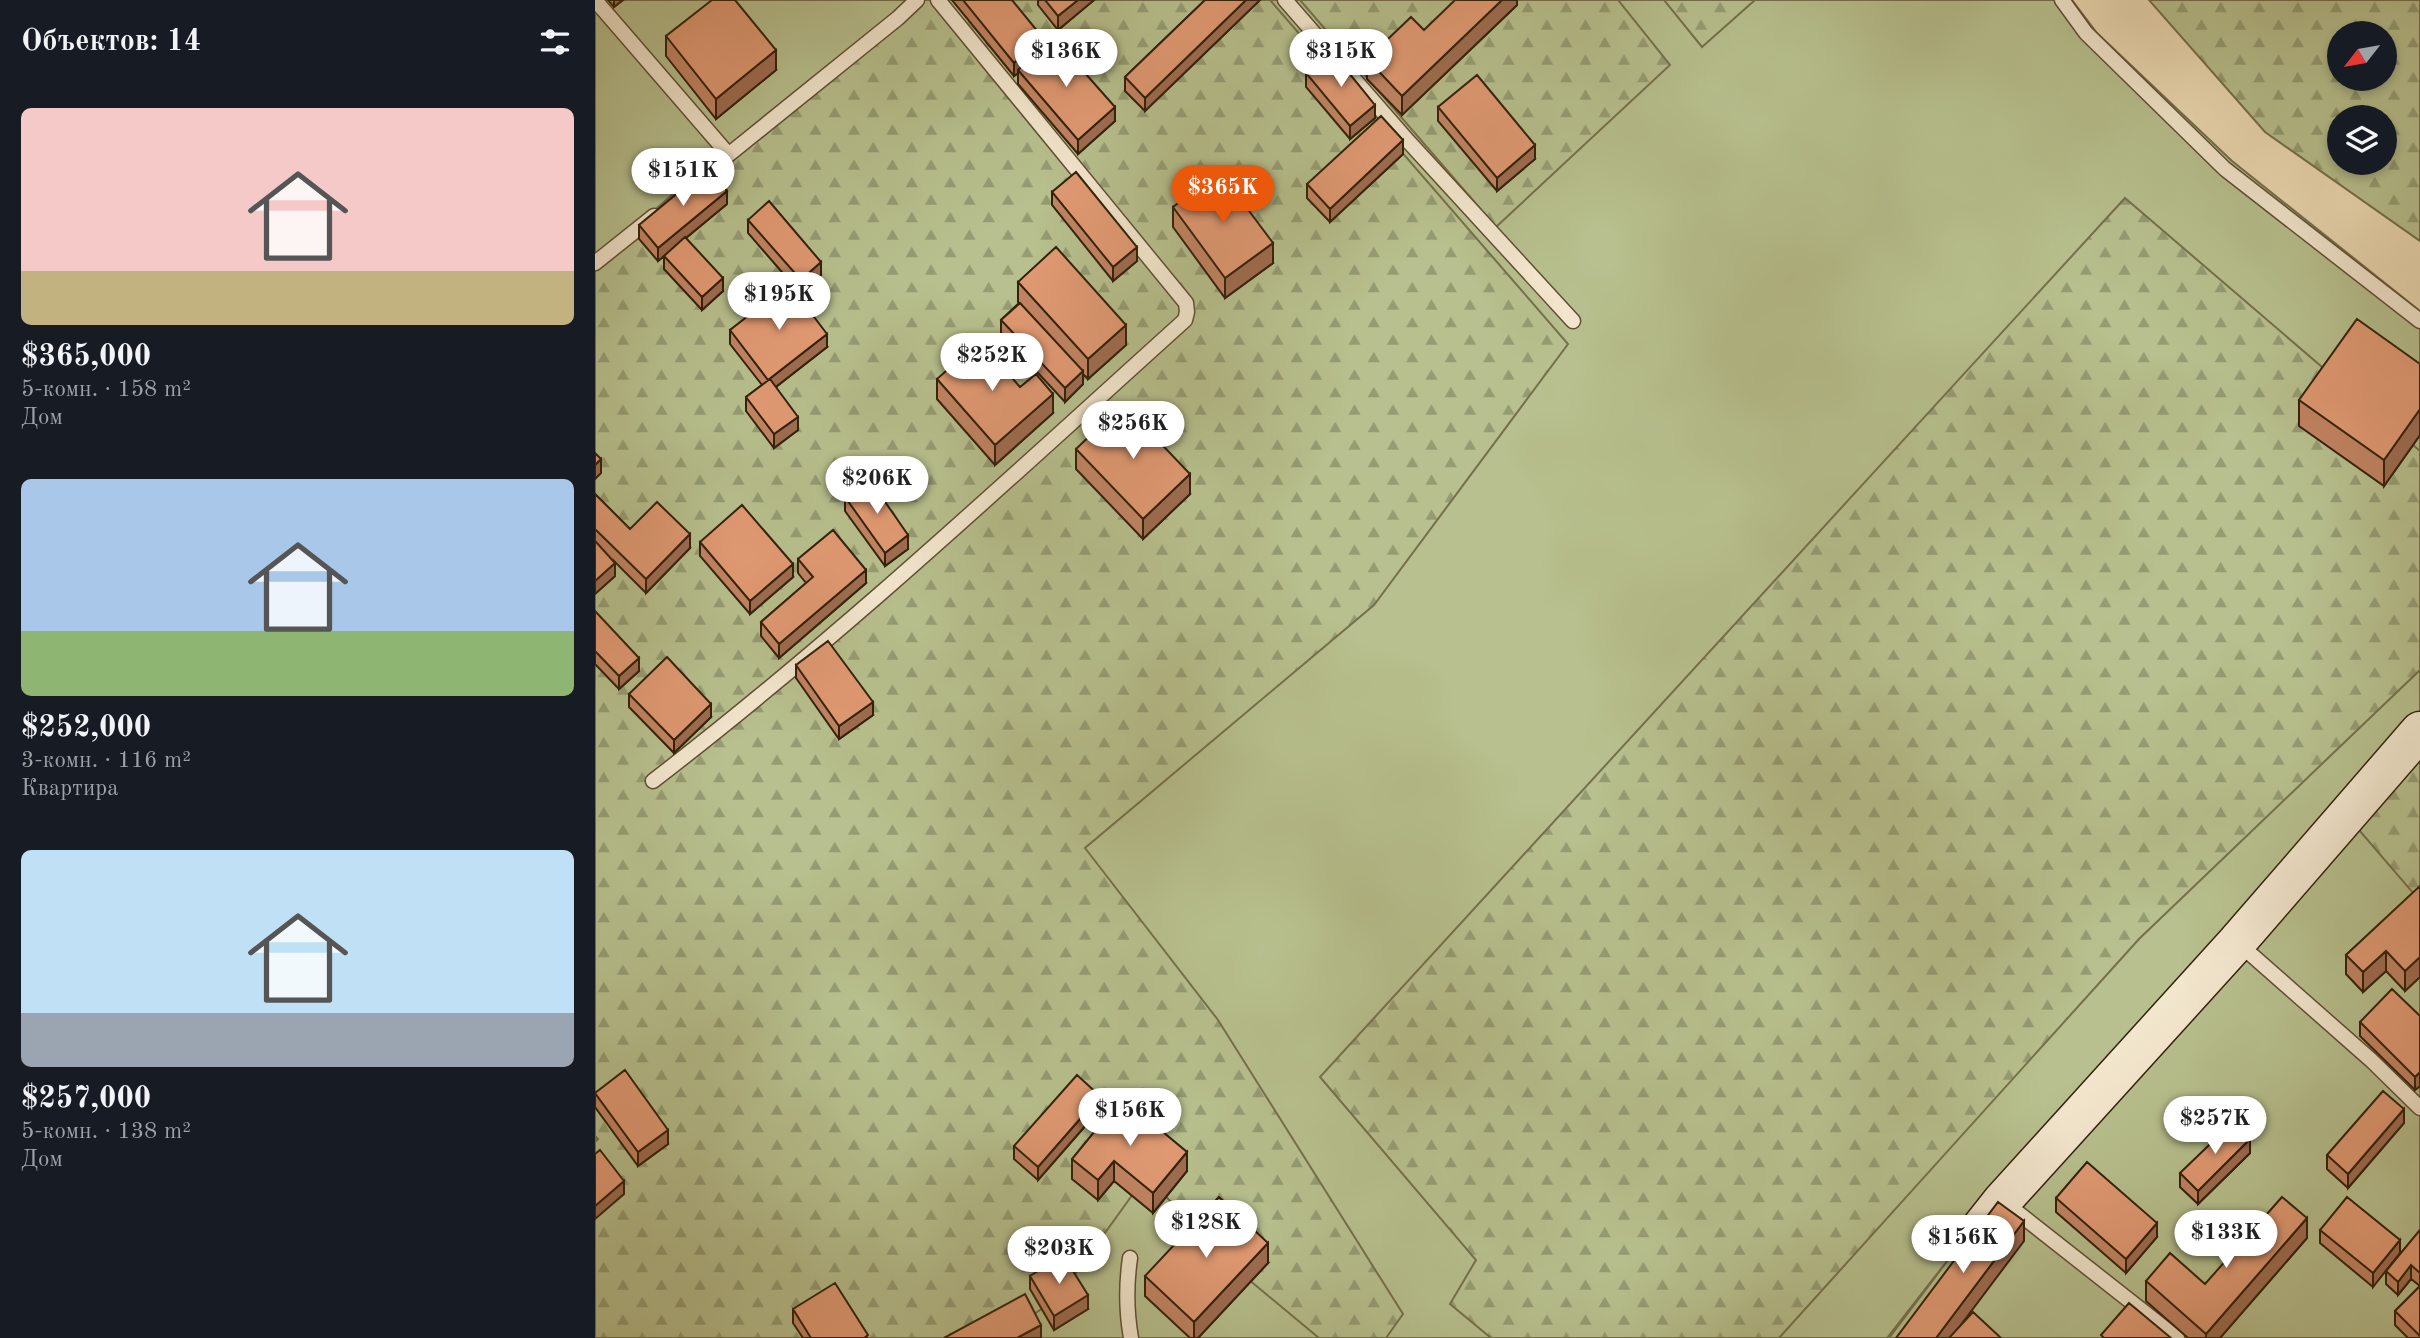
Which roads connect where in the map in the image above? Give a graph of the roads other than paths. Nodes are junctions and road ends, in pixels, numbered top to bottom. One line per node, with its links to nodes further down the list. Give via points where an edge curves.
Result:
1 (595, 0): 6 (lane)
2 (917, 0): 6 (lane)
3 (938, 0): 13 (lane, via 1186,303 1185,320 790,673)
4 (1285, 0): 10 (lane)
5 (2062, 0): 11 (lane, via 2086,33 2225,169)
6 (728, 154): 7 (lane)
7 (684, 191)
8 (664, 207): 9 (lane)
9 (595, 264)
10 (1573, 320)
11 (2420, 321)
12 (2420, 731): 14 (street)
13 (653, 781)
14 (2237, 942): 15 (lane); 16 (street)
15 (2420, 1108)
16 (2002, 1200): 18 (street); 20 (lane)
17 (1130, 1258): 19 (lane, via 1126,1312)
18 (1944, 1275)
19 (1131, 1338)
20 (2177, 1338)

